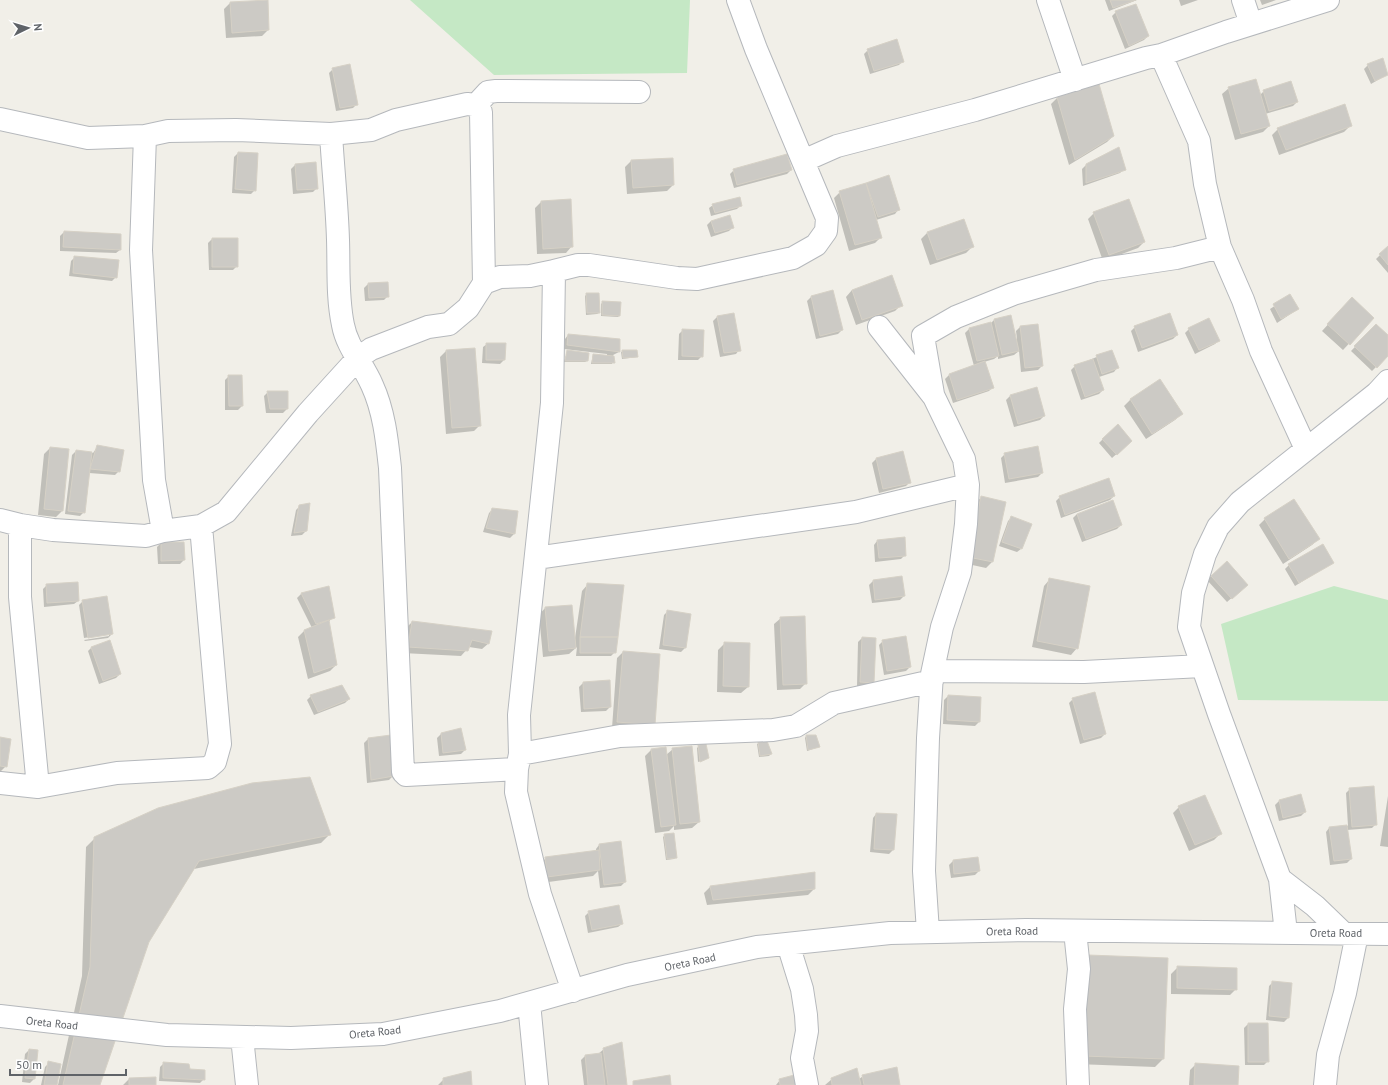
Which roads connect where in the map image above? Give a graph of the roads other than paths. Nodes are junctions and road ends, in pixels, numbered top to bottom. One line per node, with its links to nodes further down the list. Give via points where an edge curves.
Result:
1 (738, 0): 13 (street)
2 (1048, 0): 7 (street)
3 (1243, 0): 5 (street)
4 (1328, 0): 5 (street)
5 (1251, 24): 6 (street)
6 (1161, 55): 7 (street); 14 (street, via 1199,141 1205,184)
7 (1075, 80): 13 (street, via 975,110 837,146)
8 (639, 92): 9 (street, via 496,91 488,92)
9 (476, 105): 11 (street, via 467,104 410,117 371,130); 16 (street, via 481,112)
10 (0, 119): 12 (street, via 88,138)
11 (331, 134): 12 (street, via 236,130 168,131); 18 (street, via 340,305 347,341)
12 (145, 136): 25 (street, via 141,250 154,480)
13 (803, 161): 15 (street, via 827,218 826,231 816,245 793,258 697,279 589,265)
14 (1220, 247): 20 (street, via 1176,258 1096,270 1013,294 956,317 923,336); 21 (street, via 1261,351)
15 (554, 272): 16 (street, via 500,278); 26 (street, via 552,403)
16 (484, 283): 18 (street, via 468,308 449,324 428,327)
17 (879, 327): 20 (street)
18 (358, 358): 24 (street, via 308,413 226,512); 29 (street, via 380,408 390,468 403,772 406,775)
19 (1388, 381): 21 (street)
20 (934, 397): 22 (street, via 964,459)
21 (1306, 449): 27 (street, via 1240,502 1218,527 1205,554 1193,593 1189,627)
22 (968, 485): 26 (street, via 856,512); 28 (street, via 960,572 942,627)
23 (10, 523): 25 (street, via 53,530 146,536); 31 (street, via 20,597)
24 (201, 526): 25 (street); 31 (street, via 220,744 215,762 208,768 117,772)
25 (163, 531)
26 (536, 558): 29 (street, via 519,715)
27 (1202, 666): 28 (street); 32 (street)
28 (933, 676): 29 (street, via 834,703 796,726 773,730 620,736); 34 (street, via 928,738 924,871)
29 (518, 761): 39 (street, via 516,792 540,894)
30 (0, 783): 31 (street)
31 (38, 787)
32 (1280, 879): 35 (street); 36 (street)
33 (1075, 931): 34 (street, Oreta Road); 35 (street, Oreta Road); 46 (street, via 1079,969 1075,1009)
34 (928, 932): 38 (street, Oreta Road, via 890,933)
35 (1286, 933): 36 (street, Oreta Road)
36 (1350, 933): 37 (street, Oreta Road); 47 (street, via 1345,993 1328,1056)
37 (1388, 934)
38 (788, 944): 39 (street, Oreta Road, via 757,947 627,976); 45 (street, via 802,989 806,1015 802,1058)
39 (573, 991): 40 (street, Oreta Road)
40 (529, 1003): 42 (street, Oreta Road, via 382,1034 291,1038); 44 (street)
41 (0, 1016): 42 (street, Oreta Road, via 167,1035)
42 (242, 1037): 43 (street)
43 (247, 1085)
44 (537, 1085)
45 (807, 1085)
46 (1078, 1085)
47 (1325, 1085)

